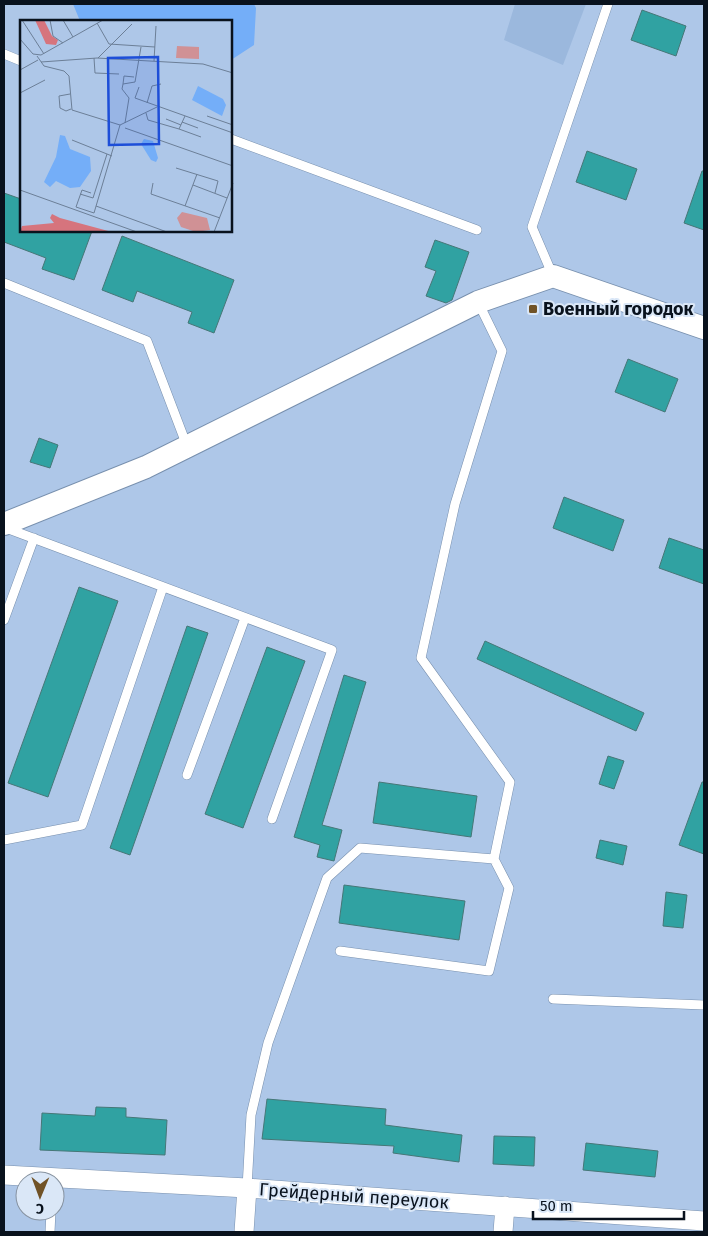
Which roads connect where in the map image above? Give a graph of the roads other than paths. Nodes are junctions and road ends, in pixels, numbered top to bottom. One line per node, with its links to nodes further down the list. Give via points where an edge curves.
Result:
1 (608, 4): 6 (lane, via 532,227)
2 (4, 54): 3 (lane)
3 (20, 61)
4 (232, 139): 5 (lane)
5 (477, 230)
6 (553, 276): 8 (street); 9 (street)
7 (4, 283): 10 (lane, via 147,341)
8 (478, 302): 10 (street); 19 (lane, via 502,351 455,504 421,658 510,782)
9 (704, 328)
10 (187, 446): 11 (street, via 146,467)
11 (4, 525): 12 (lane)
12 (34, 538): 13 (lane); 15 (lane)
13 (163, 587): 14 (lane); 18 (lane, via 82,825)
14 (245, 618): 16 (lane); 17 (lane, via 332,650)
15 (4, 620)
16 (187, 775)
17 (272, 819)
18 (4, 840)
19 (494, 859): 20 (lane, via 509,888 489,971); 24 (lane, via 360,848 327,878 268,1043 251,1115)
20 (340, 951)
21 (553, 999): 22 (lane)
22 (704, 1005)
23 (65, 1180): 24 (street, Грейдерный переулок)
24 (247, 1188): 25 (street, Грейдерный переулок); 27 (street)
25 (505, 1206): 26 (street, Грейдерный переулок); 28 (street)
26 (704, 1221)
27 (244, 1232)
28 (503, 1232)

